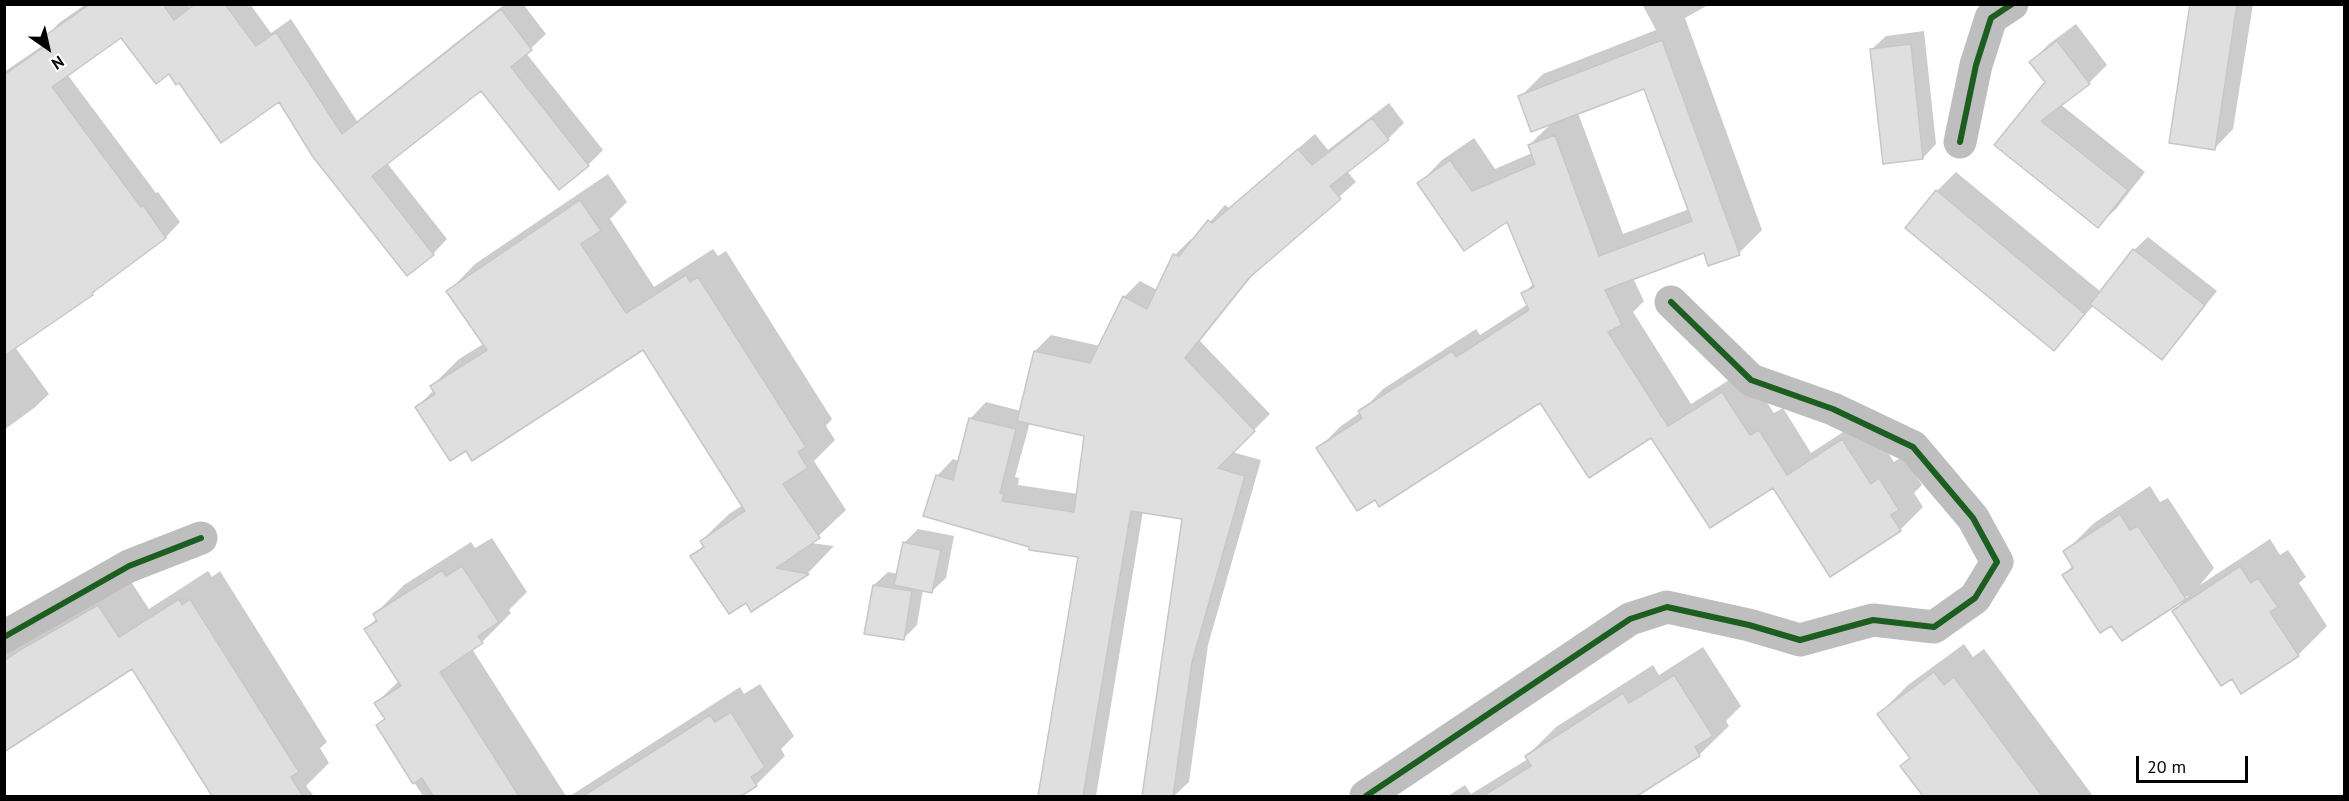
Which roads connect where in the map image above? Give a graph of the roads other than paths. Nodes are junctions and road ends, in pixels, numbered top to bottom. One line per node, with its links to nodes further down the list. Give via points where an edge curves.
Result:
1 (2012, 4): 2 (street, via 1991,18 1976,65)
2 (1960, 142)
3 (1671, 302): 6 (street, via 1751,380 1833,409 1913,447 1973,518 1997,562 1975,598 1934,627 1874,620 1800,640 1667,607 1630,619)
4 (201, 538): 5 (street, via 129,566)
5 (4, 637)
6 (1366, 796)

